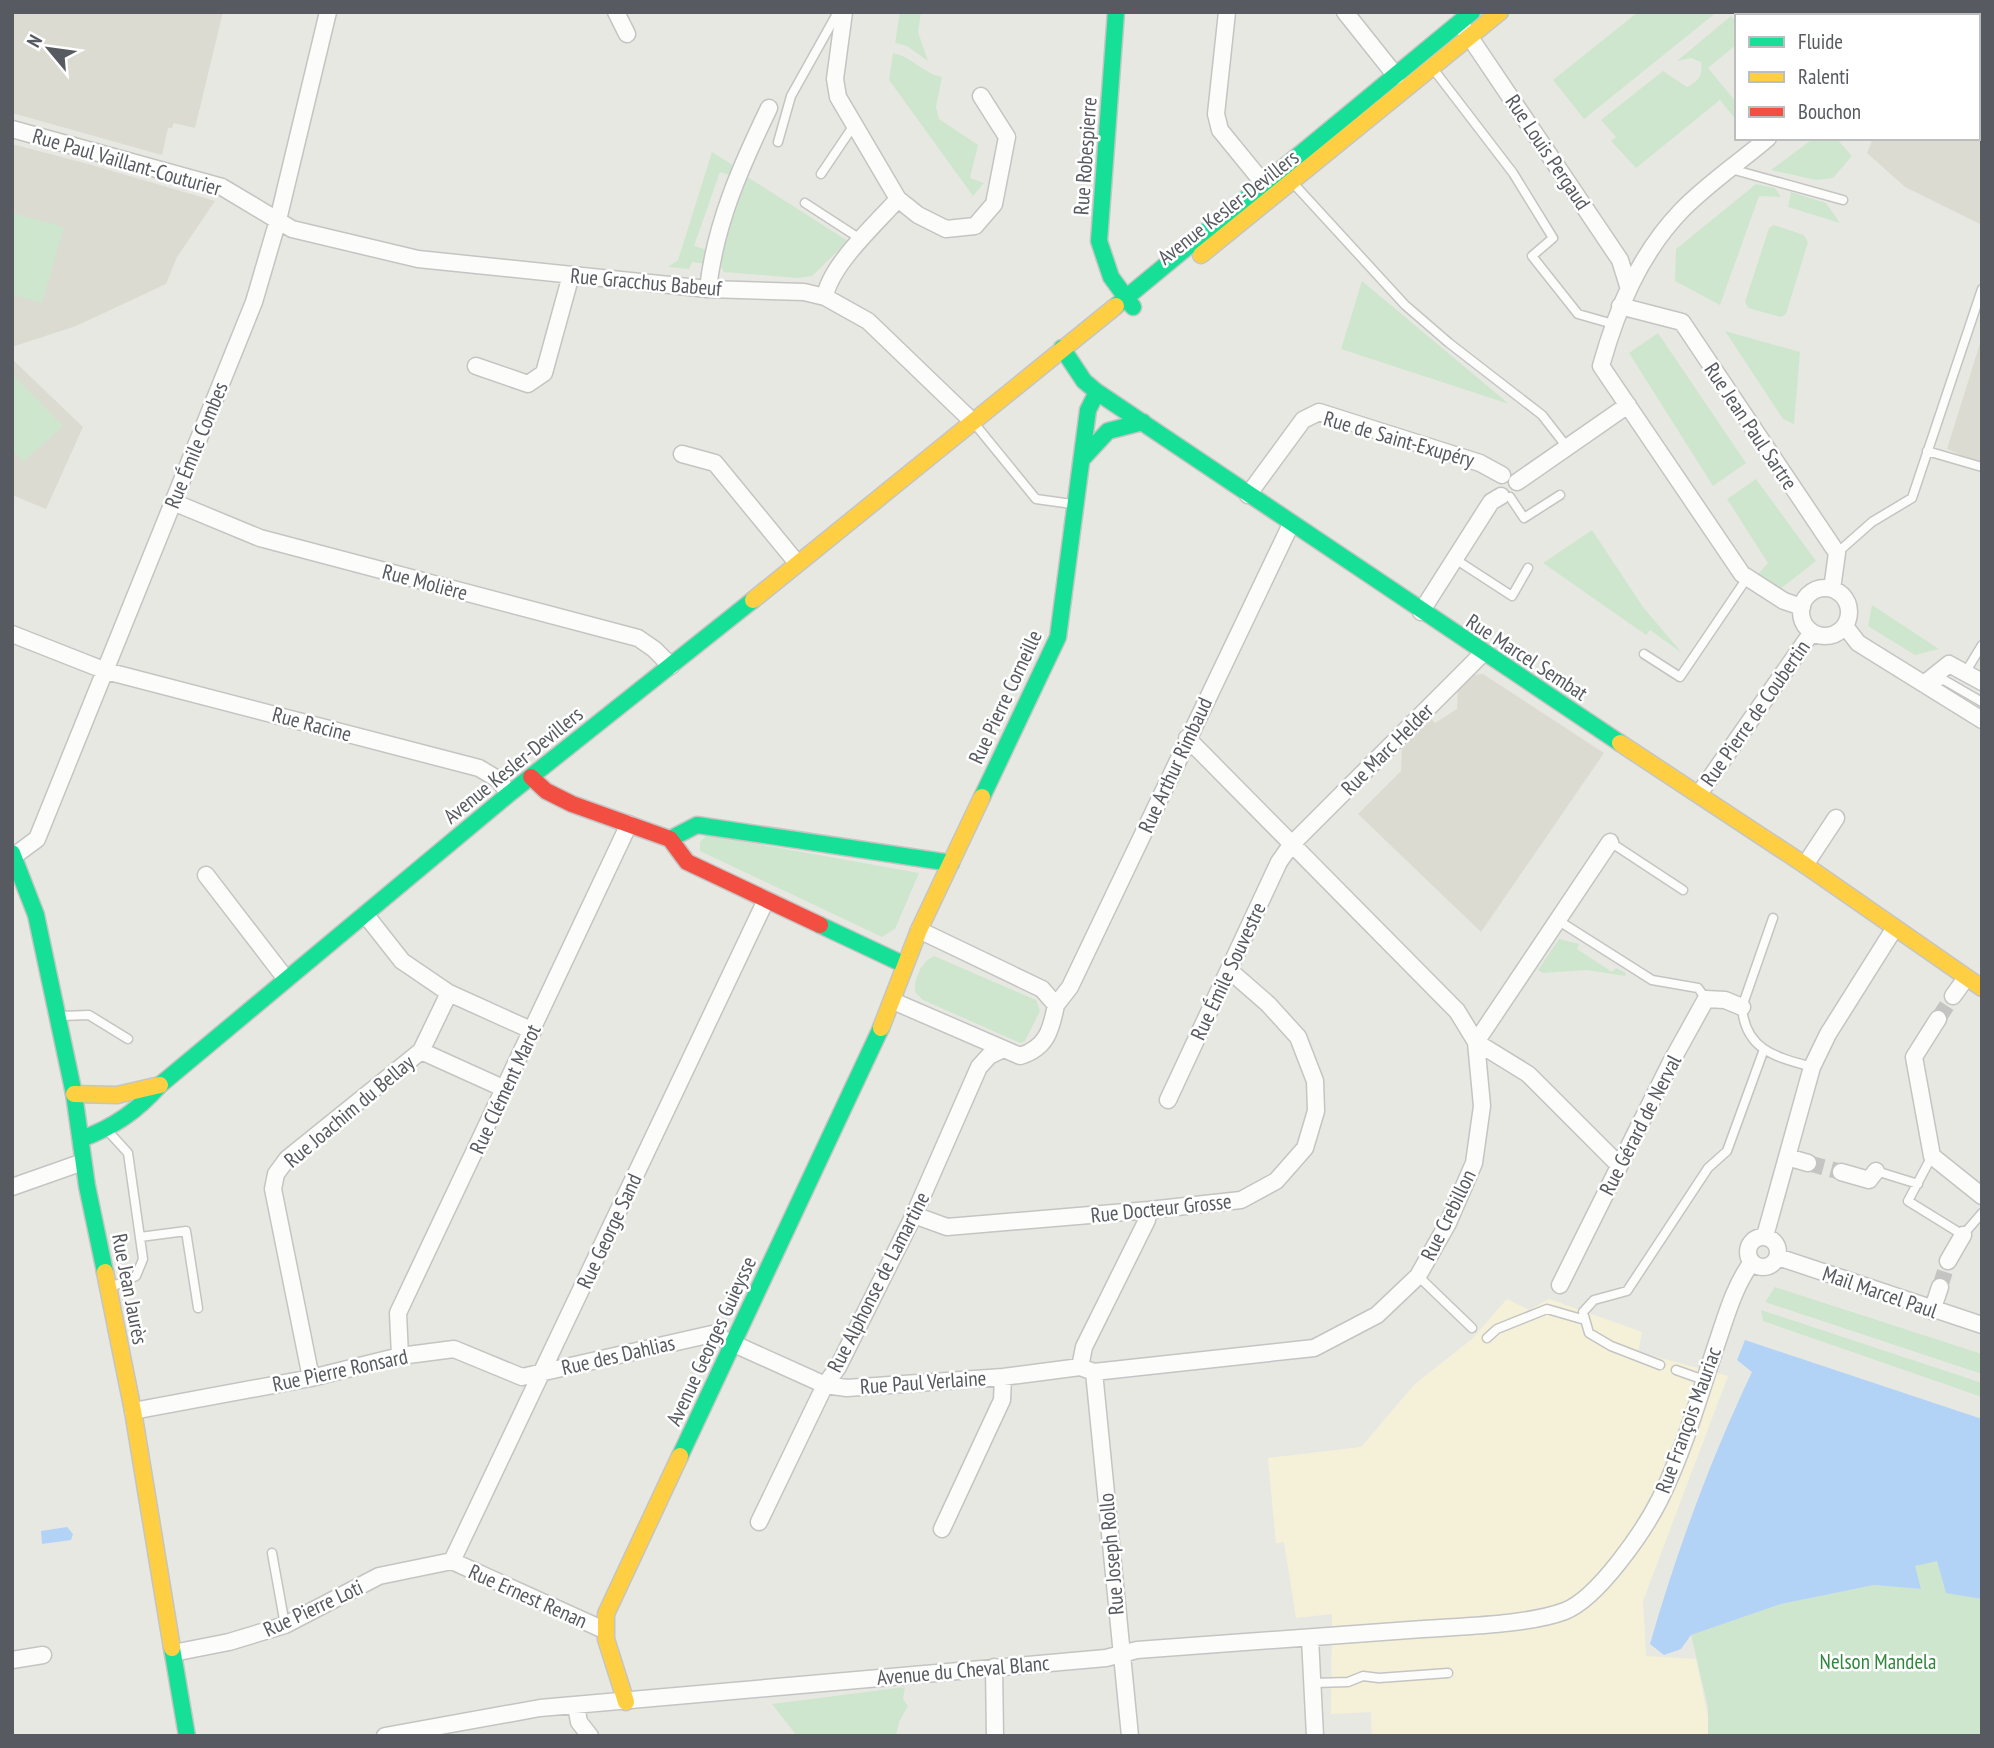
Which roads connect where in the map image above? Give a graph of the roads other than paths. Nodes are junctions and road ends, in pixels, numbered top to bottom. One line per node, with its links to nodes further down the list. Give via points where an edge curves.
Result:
1 (328, 12): 27 (street, Rue Émile Combes)
2 (616, 12): 10 (street)
3 (838, 12): 19 (lane, via 791,96)
4 (844, 12): 16 (street, via 835,79 838,97)
5 (1116, 12): 34 (street, Rue Robespierre, via 1099,241 1113,284)
6 (1227, 12): 23 (street, via 1216,114 1220,130)
7 (1345, 12): 13 (street)
8 (1500, 12): 11 (street, Avenue Kesler-Devillers)
9 (1465, 17): 11 (street, Rue Louis Pergaud); 13 (street, Avenue Kesler-Devillers)
10 (627, 34)
11 (1469, 36): 12 (street, Avenue Kesler-Devillers); 30 (street, Rue Louis Pergaud, via 1620,260)
12 (1432, 68): 22 (street, Avenue Kesler-Devillers); 36 (lane, via 1513,173 1553,238 1532,256 1578,314)
13 (1396, 76): 23 (street, Avenue Kesler-Devillers)
14 (981, 96): 24 (street, via 1007,137 994,204 975,226 946,229)
15 (769, 108): 31 (street, via 733,184)
16 (854, 125): 21 (lane); 24 (street)
17 (12, 129): 27 (street, Rue Paul Vaillant-Couturier, via 222,187)
18 (1766, 140): 20 (street)
19 (778, 142)
20 (1731, 169): 25 (lane); 30 (street, via 1682,211)
21 (821, 174)
22 (1293, 183): 23 (street, Avenue Kesler-Devillers); 43 (lane, via 1405,305 1542,415)
23 (1270, 191): 34 (street, Avenue Kesler-Devillers)
24 (898, 199): 28 (street)
25 (1843, 200)
26 (805, 203): 28 (lane)
27 (278, 220): 29 (street, Rue Gracchus Babeuf, via 302,233 418,259); 51 (street, Rue Émile Combes, via 254,302)
28 (862, 240): 33 (street, via 829,282)
29 (571, 275): 31 (street, Rue Gracchus Babeuf); 38 (street, via 544,373 528,384)
30 (1628, 286): 35 (street)
31 (708, 289): 33 (street, Rue Gracchus Babeuf, via 804,292)
32 (1982, 289): 44 (lane)
33 (825, 297): 41 (street, Rue Gracchus Babeuf, via 868,321)
34 (1129, 302): 37 (street, Avenue Kesler-Devillers)
35 (1620, 306): 36 (street); 54 (street, Rue Jean Paul Sartre, via 1682,322)
36 (1613, 324): 40 (street, via 1601,366)
37 (1065, 353): 39 (street, Rue Marcel Sembat); 41 (street, Avenue Kesler-Devillers)
38 (477, 366)
39 (1097, 392): 42 (street, Rue Marcel Sembat); 46 (street, Rue Pierre Corneille, via 1088,410)
40 (1629, 405): 43 (street); 58 (street)
41 (974, 422): 52 (lane, via 1036,499); 56 (street, Avenue Kesler-Devillers)
42 (1143, 422): 46 (street, via 1108,430); 49 (street, Rue Marcel Sembat)
43 (1567, 447): 48 (street)
44 (1927, 451): 47 (lane); 54 (lane, via 1912,498)
45 (682, 454): 56 (street, via 715,463)
46 (1083, 458): 52 (street, Rue Pierre Corneille)
47 (1982, 467)
48 (1508, 488): 49 (street, Rue de Saint-Exupéry, via 1480,463 1319,412 1303,420); 50 (lane, via 1524,518); 55 (street, via 1491,502)
49 (1248, 495): 53 (street, Rue Marcel Sembat)
50 (1560, 495)
51 (173, 502): 68 (street, Rue Molière, via 260,538 638,638); 69 (street, Rue Émile Combes)
52 (1075, 505): 85 (street, Rue Pierre Corneille, via 1058,637)
53 (1291, 524): 61 (street, Rue Marcel Sembat); 75 (street, Rue Arthur Rimbaud)
54 (1837, 553): 59 (street)
55 (1455, 559): 57 (lane, via 1512,596); 61 (street)
56 (797, 563): 68 (street, Avenue Kesler-Devillers)
57 (1528, 568)
58 (1747, 578): 60 (street); 67 (lane, via 1680,677)
59 (1832, 589): 60 (street, via 1821,587 1808,594); 62 (street, via 1849,606)
60 (1801, 607): 63 (street, via 1803,623)
61 (1420, 612): 66 (street, Rue Marcel Sembat)
62 (1845, 626): 63 (street, via 1828,636); 72 (street, via 1858,643)
63 (1812, 632): 78 (street, Rue Pierre de Coubertin)
64 (12, 634): 69 (street, Rue Racine)
65 (1982, 645): 70 (lane)
66 (1483, 653): 78 (street, Rue Marcel Sembat); 83 (street, Rue Marc Helder)
67 (1644, 654)
68 (671, 666): 76 (street, Avenue Kesler-Devillers)
69 (106, 671): 77 (street, Rue Racine, via 479,768 499,780); 84 (street, Rue Émile Combes, via 37,839)
70 (1965, 673): 71 (street); 72 (street, via 1949,664)
71 (1982, 682)
72 (1924, 684): 73 (lane, via 1944,680); 74 (street)
73 (1982, 702)
74 (1982, 720)
75 (1187, 738): 83 (street, Rue Crebillon); 104 (street, Rue Arthur Rimbaud, via 1070,987)
76 (531, 777): 77 (street, Avenue Kesler-Devillers); 80 (street, via 572,804)
77 (509, 793): 90 (street, Avenue Kesler-Devillers)
78 (1699, 794): 86 (street, Rue Marcel Sembat)
79 (1836, 818): 86 (street)
80 (629, 824): 81 (street); 108 (street, Rue Clément Marot)
81 (670, 839): 85 (street, via 698,825); 89 (street, via 687,862)
82 (1610, 842): 88 (lane); 92 (street)
83 (1291, 845): 96 (street, Rue Émile Souvestre); 110 (street, Rue Crebillon, via 1457,1011)
84 (13, 855): 106 (street, Rue Jean Jaurès, via 36,915)
85 (951, 863): 94 (street, Rue Pierre Corneille)
86 (1805, 864): 93 (street, Rue Marcel Sembat)
87 (206, 875): 98 (street)
88 (1683, 890)
89 (766, 900): 95 (street); 155 (street, Rue George Sand)
90 (365, 914): 98 (street, Avenue Kesler-Devillers); 100 (street, via 402,961)
91 (1773, 918): 105 (lane)
92 (1559, 921): 102 (lane, via 1652,980 1698,988); 110 (street)
93 (1894, 929): 97 (street, Rue Marcel Sembat); 114 (street)
94 (919, 930): 95 (street, Rue Pierre Corneille); 104 (street, via 1042,989)
95 (905, 965): 103 (street, Avenue Georges Guieysse)
96 (1229, 970): 118 (street, Rue Émile Souvestre); 131 (street, Rue Docteur Grosse, via 1298,1037 1315,1081 1316,1111 1306,1148 1276,1181 1241,1200)
97 (1966, 978): 99 (street, Rue Marcel Sembat); 101 (street)
98 (286, 979): 115 (street, Avenue Kesler-Devillers)
99 (1982, 988)
100 (449, 993): 108 (street); 112 (street, Rue Joachim du Bellay)
101 (1953, 996)
102 (1706, 999): 105 (street); 125 (street, Rue Gérard de Nerval)
103 (893, 1002): 111 (street); 150 (street, Avenue Georges Guieysse)
104 (1056, 1004): 111 (street, Rue Arthur Rimbaud, via 1052,1026 1037,1051 1020,1056)
105 (1742, 1007): 113 (lane, via 1743,1021)
106 (58, 1017): 109 (lane, via 89,1015); 117 (street, Rue Jean Jaurès)
107 (1938, 1019): 121 (street, via 1914,1057)
108 (533, 1031): 116 (street, Rue Clément Marot)
109 (128, 1039)
110 (1476, 1042): 125 (street, via 1528,1074); 140 (street, Rue Crebillon, via 1482,1106 1474,1163)
111 (1003, 1049): 133 (street, Rue Alphonse de Lamartine, via 979,1068)
112 (421, 1051): 116 (street, Rue Joachim du Bellay); 157 (street, Rue Joachim du Bellay, via 287,1159 276,1174 273,1189)
113 (1763, 1052): 114 (lane); 146 (lane, via 1727,1151 1708,1168 1628,1291 1594,1300 1583,1312)
114 (1812, 1067): 122 (street)
115 (160, 1085): 117 (street, via 135,1094); 119 (street, Avenue Kesler-Devillers, via 136,1112)
116 (505, 1089): 151 (street, Rue Clément Marot, via 398,1313)
117 (74, 1094): 120 (street, Rue Jean Jaurès)
118 (1168, 1100)
119 (107, 1130): 120 (street, Avenue Kesler-Devillers); 136 (lane, via 128,1153)
120 (81, 1139): 123 (street, Rue Jean Jaurès)
121 (1932, 1156): 128 (lane); 130 (street)
122 (1787, 1157): 124 (street); 135 (street)
123 (83, 1162): 129 (street); 143 (street, Rue Jean Jaurès)
124 (1808, 1163)
125 (1619, 1165): 141 (street, Rue Gérard de Nerval)
126 (1875, 1171): 127 (street, via 1869,1180); 128 (lane)
127 (1841, 1172)
128 (1917, 1184): 134 (lane, via 1908,1201)
129 (12, 1187)
130 (1982, 1195)
131 (1149, 1210): 133 (street, Rue Docteur Grosse, via 947,1227); 153 (street, via 1084,1347)
132 (1982, 1213): 134 (lane)
133 (914, 1215): 159 (street, Rue Alphonse de Lamartine)
134 (1963, 1235): 138 (street)
135 (1765, 1236): 137 (street, via 1775,1241); 139 (street, via 1748,1247)
136 (140, 1237): 143 (lane, via 143,1259 136,1276); 144 (lane, via 186,1231)
137 (1778, 1257): 139 (street, via 1768,1267); 145 (street, Mail Marcel Paul)
138 (1948, 1261)
139 (1752, 1262): 158 (street, Rue François Mauriac, via 1736,1289)
140 (1418, 1276): 148 (lane); 153 (street, Rue Crebillon, via 1377,1315 1314,1348)
141 (1560, 1285)
142 (1940, 1287): 145 (street)
143 (109, 1288): 160 (street, Rue Jean Jaurès)
144 (198, 1308)
145 (1932, 1311): 147 (street, Mail Marcel Paul)
146 (1585, 1320): 149 (lane, via 1547,1309 1497,1329); 152 (lane, via 1590,1333 1611,1346)
147 (1982, 1325)
148 (1472, 1328)
149 (1487, 1338)
150 (734, 1343): 155 (street, Rue des Dahlias, via 712,1334); 159 (street, Rue Paul Verlaine); 167 (street, Avenue Georges Guieysse, via 606,1614)
151 (400, 1356): 155 (street, Rue Pierre Ronsard, via 454,1349 522,1377); 157 (street, Rue Pierre Ronsard)
152 (1660, 1365)
153 (1087, 1369): 156 (street, Rue Paul Verlaine); 171 (street, Rue Joseph Rollo)
154 (1676, 1370): 158 (lane)
155 (542, 1372): 164 (street, Rue George Sand)
156 (1003, 1377): 159 (street, Rue Paul Verlaine, via 847,1388); 162 (street, via 1002,1400)
157 (311, 1378): 160 (street, Rue Pierre Ronsard)
158 (1704, 1380): 165 (street, Rue François Mauriac, via 1686,1437 1646,1524 1584,1600)
159 (825, 1385): 161 (street, Rue Alphonse de Lamartine)
160 (133, 1411): 169 (street, Rue Jean Jaurès)
161 (759, 1522)
162 (942, 1529)
163 (272, 1553): 166 (lane)
164 (452, 1561): 166 (street, Rue Pierre Loti, via 379,1576); 167 (street, Rue Ernest Renan)
165 (1544, 1616): 168 (street, Avenue du Cheval Blanc)
166 (285, 1625): 169 (street, Rue Pierre Loti)
167 (604, 1630): 176 (street)
168 (1310, 1638): 171 (street, Avenue du Cheval Blanc, via 1137,1650); 175 (street)
169 (173, 1653): 178 (street, Rue Jean Jaurès)
170 (43, 1655): 172 (street)
171 (1121, 1655): 173 (street, Avenue du Cheval Blanc); 182 (street, Rue Joseph Rollo)
172 (12, 1660)
173 (995, 1667): 176 (street, Avenue du Cheval Blanc); 181 (street)
174 (1448, 1673): 175 (lane)
175 (1314, 1683): 183 (street)
176 (626, 1702): 177 (street, Avenue du Cheval Blanc)
177 (576, 1706): 179 (street, Avenue du Cheval Blanc, via 540,1708); 180 (street, via 579,1722)
178 (187, 1736)
179 (387, 1736)
180 (590, 1736)
181 (995, 1736)
182 (1130, 1736)
183 (1315, 1736)

